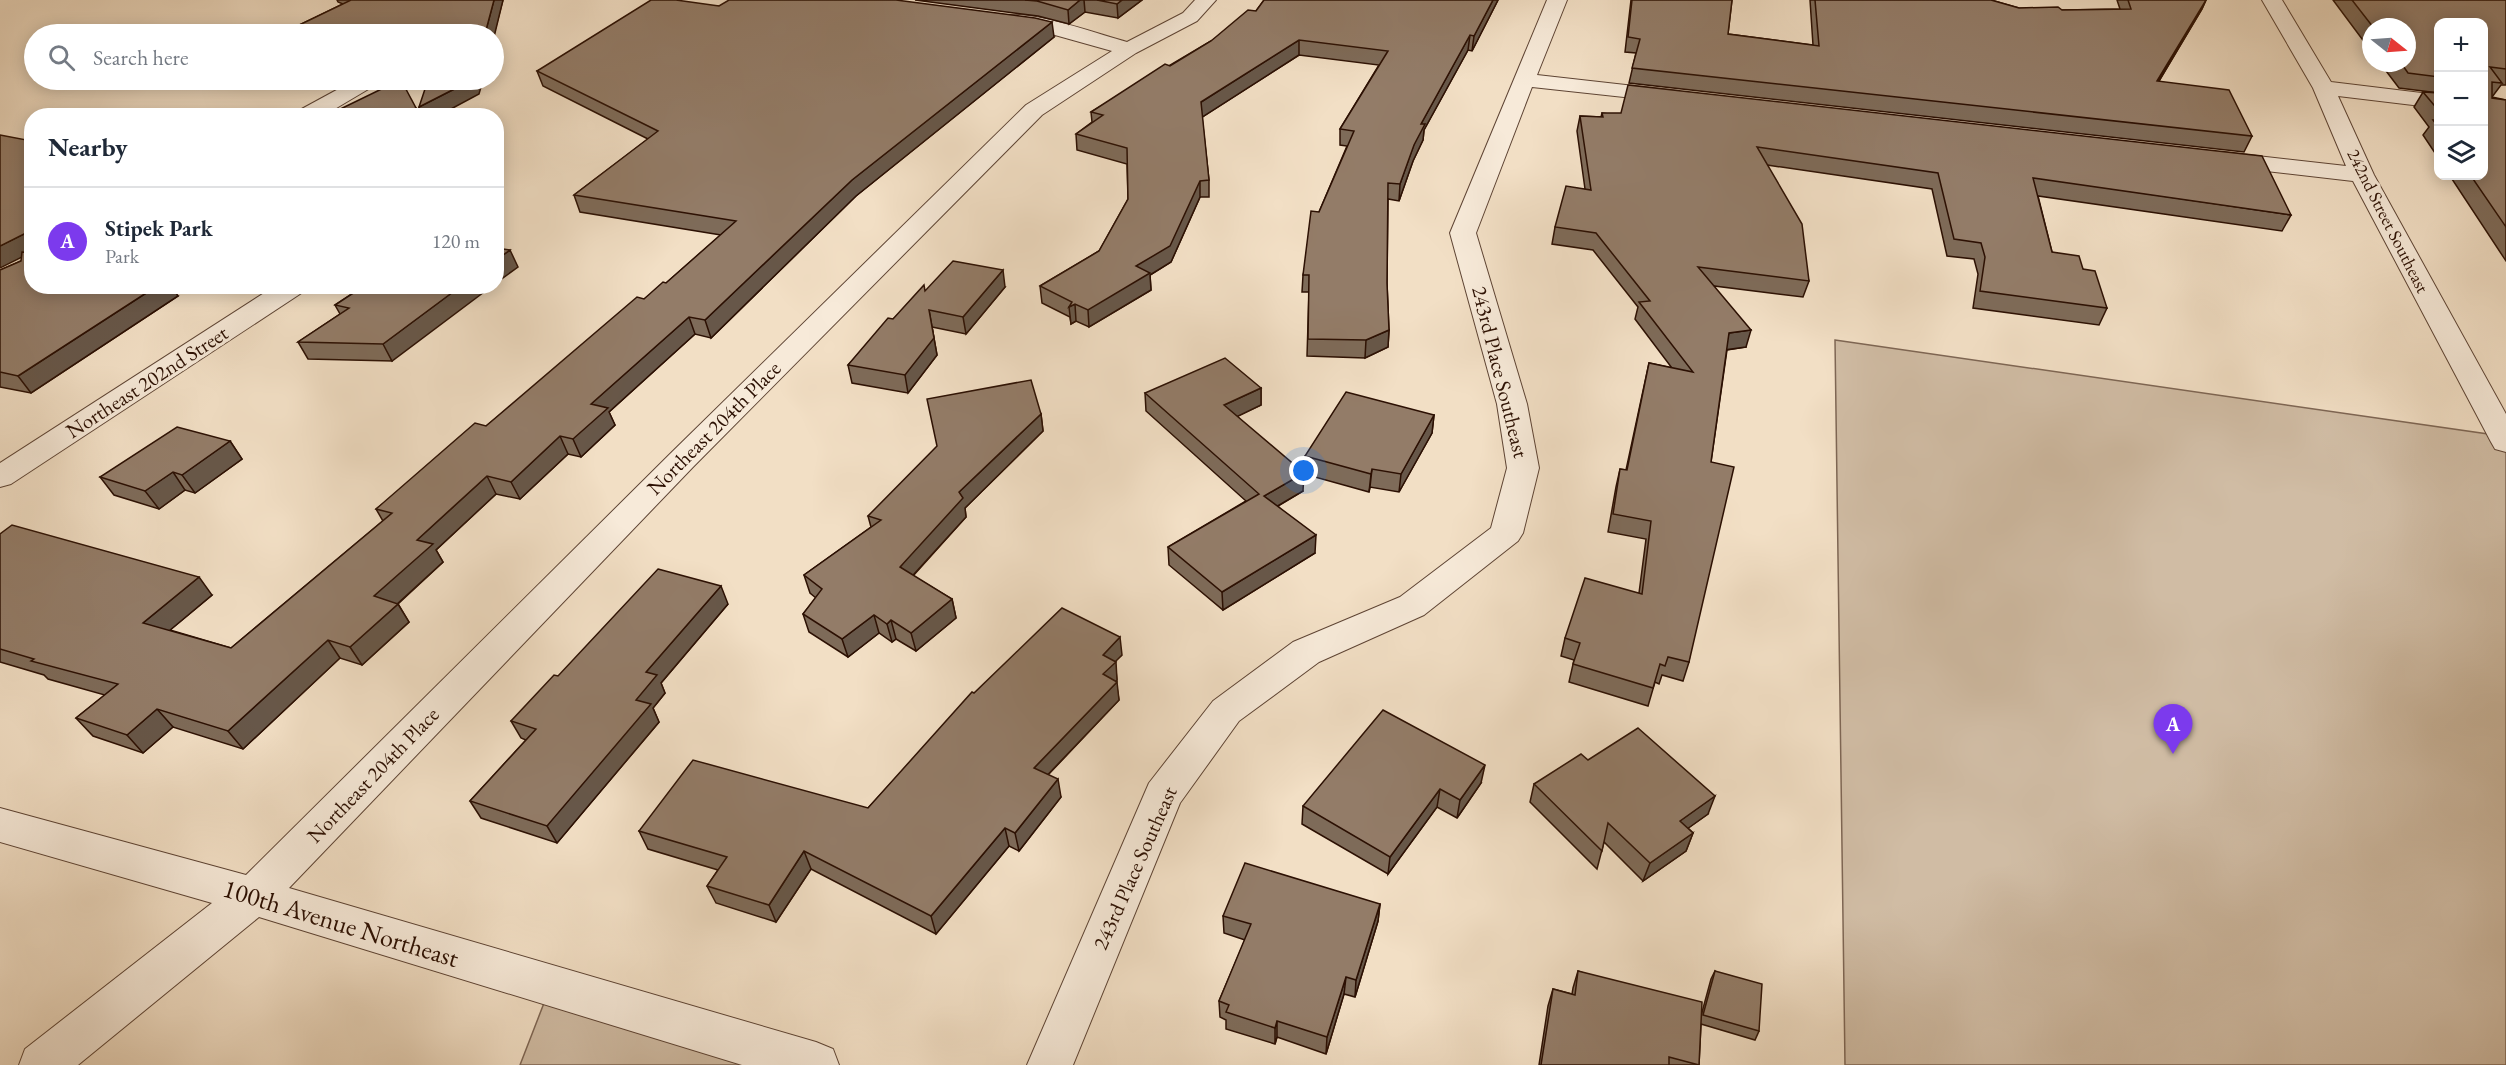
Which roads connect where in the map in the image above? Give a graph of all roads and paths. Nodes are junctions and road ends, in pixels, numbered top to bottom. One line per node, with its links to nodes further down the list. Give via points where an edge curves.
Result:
1 (1206, 0): 5 (street, Northeast 204th Place, via 1190,17)
2 (1557, 0): 6 (street, 243rd Place Southeast)
3 (2272, 0): 7 (street, 242nd Street Southeast)
4 (991, 18): 5 (street, via 1038,24)
5 (1129, 49): 18 (street, Northeast 204th Place, via 1034,110 682,459)
6 (1523, 80): 9 (street); 21 (street, 243rd Place Southeast, via 1463,233 1512,404 1523,468 1506,533 1412,606 1306,652 1226,711 1163,795)
7 (2324, 88): 10 (street); 13 (street, 242nd Street Southeast)
8 (352, 90): 11 (street)
9 (1689, 99)
10 (2434, 100)
11 (320, 108)
12 (2197, 157): 13 (street)
13 (2362, 176): 15 (street, 242nd Street Southeast)
14 (282, 294): 16 (street, Northeast 202nd Street)
15 (2506, 442)
16 (0, 477)
17 (0, 825): 18 (street, 100th Avenue Northeast)
18 (253, 896): 19 (street, Northeast 204th Place); 20 (street, 100th Avenue Northeast)
19 (42, 1065)
20 (816, 1065)
21 (1050, 1065)

